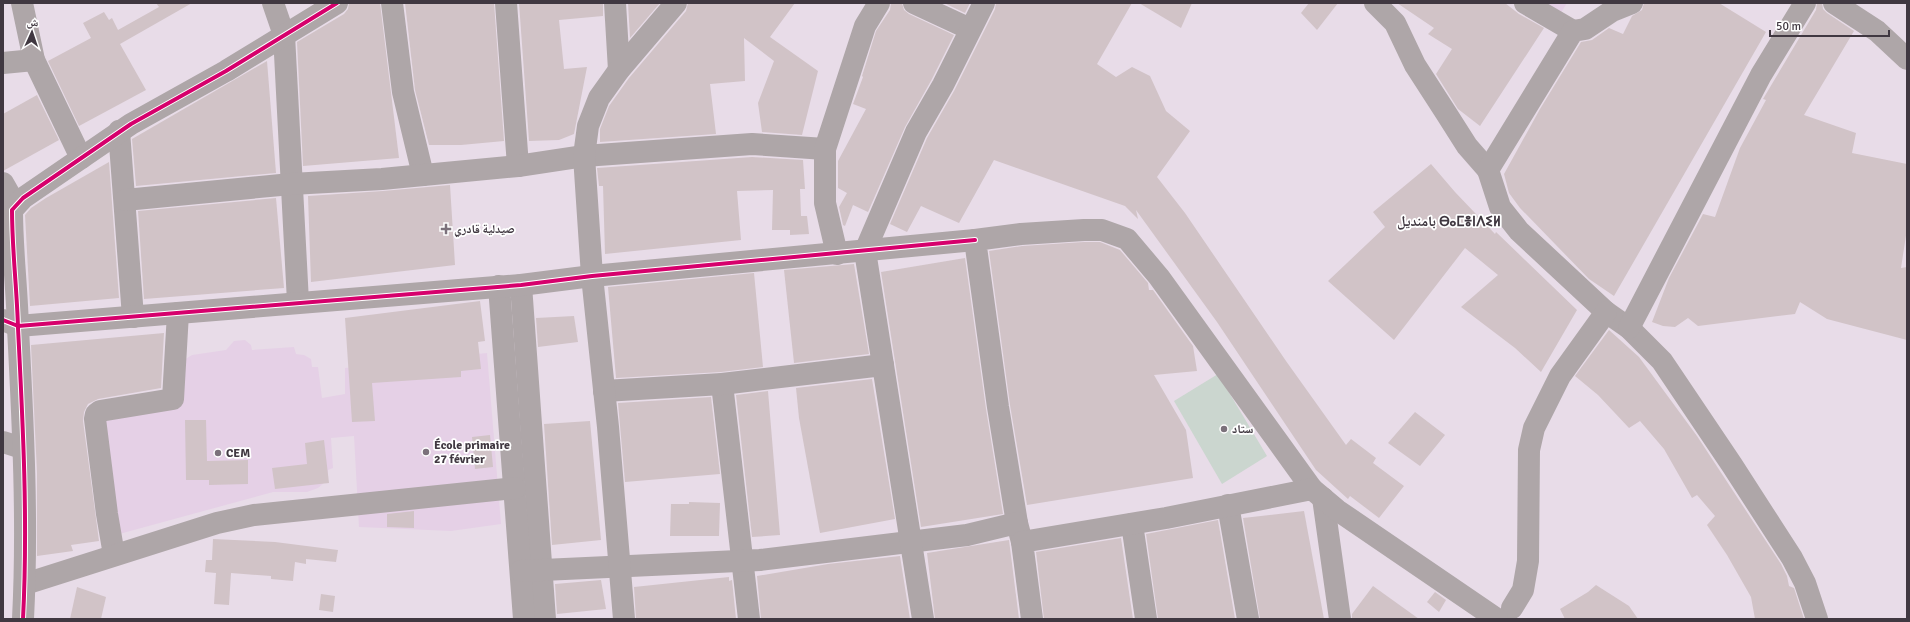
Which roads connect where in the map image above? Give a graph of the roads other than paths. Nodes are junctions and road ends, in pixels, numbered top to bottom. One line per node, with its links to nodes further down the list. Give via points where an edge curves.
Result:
1 (22, 3): 21 (street)
2 (273, 3): 19 (street)
3 (337, 3): 19 (street)
4 (392, 3): 30 (street, via 403,92)
5 (506, 3): 28 (street)
6 (615, 3): 23 (street)
7 (676, 3): 23 (street)
8 (879, 3): 25 (street, via 865,26)
9 (914, 3): 17 (street)
10 (984, 3): 17 (street)
11 (1374, 3): 29 (street, via 1395,23 1415,65 1467,146)
12 (1525, 3): 18 (street)
13 (1593, 3): 18 (street)
14 (1632, 3): 18 (street)
15 (1805, 3): 46 (street, via 1761,75)
16 (1834, 3): 20 (street, via 1877,31)
17 (970, 29): 36 (street, via 943,85 916,132)
18 (1579, 30): 29 (street)
19 (284, 35): 24 (street); 32 (street)
20 (1907, 59)
21 (34, 60): 22 (street); 27 (street)
22 (3, 63)
23 (619, 70): 26 (street, via 599,98 588,126)
24 (119, 131): 27 (street); 33 (street)
25 (825, 149): 26 (street, via 752,144); 37 (street, via 825,203)
26 (584, 156): 28 (street); 38 (street)
27 (81, 158): 34 (street)
28 (518, 166): 30 (street)
29 (1488, 170): 42 (street, via 1500,207 1519,231)
30 (423, 175): 32 (street)
31 (3, 183): 34 (street)
32 (291, 184): 33 (street); 41 (street)
33 (125, 200): 44 (street)
34 (9, 204): 45 (street, via 12,210)
35 (975, 240): 36 (street); 52 (street, via 1084,230 1102,230 1127,239 1159,277); 55 (street, via 998,407)
36 (865, 251): 37 (street); 47 (street)
37 (837, 254): 38 (street)
38 (592, 276): 39 (street); 49 (street)
39 (521, 285): 40 (street); 60 (street)
40 (499, 286): 41 (street); 51 (street)
41 (298, 302): 43 (street)
42 (1606, 312): 46 (street); 62 (street, via 1560,376 1534,428 1529,450 1528,561 1523,590)
43 (178, 313): 44 (street); 57 (street, via 173,399 100,411 96,414)
44 (133, 317): 45 (street)
45 (11, 324): 50 (street)
46 (1629, 328): 73 (street, via 1662,361 1736,471 1792,558 1805,583)
47 (883, 366): 48 (street); 56 (street)
48 (722, 384): 49 (street); 58 (street)
49 (604, 391): 59 (street)
50 (13, 445): 61 (street, via 26,560)
51 (515, 488): 57 (street, via 254,515 217,523); 60 (street)
52 (1317, 494): 53 (street); 62 (street, via 1337,510); 72 (street)
53 (1228, 506): 54 (street); 71 (street)
54 (1132, 524): 55 (street); 70 (street)
55 (1020, 532): 56 (street); 69 (street)
56 (911, 542): 58 (street); 68 (street)
57 (114, 555): 61 (street)
58 (742, 561): 59 (street); 67 (street)
59 (619, 566): 60 (street); 66 (street)
60 (531, 570): 64 (street); 65 (street)
61 (24, 584): 63 (street)
62 (1510, 616)
63 (23, 619)
64 (524, 619)
65 (544, 619)
66 (624, 619)
67 (749, 619)
68 (923, 619)
69 (1032, 619)
70 (1146, 619)
71 (1248, 619)
72 (1340, 619)
73 (1817, 619)

